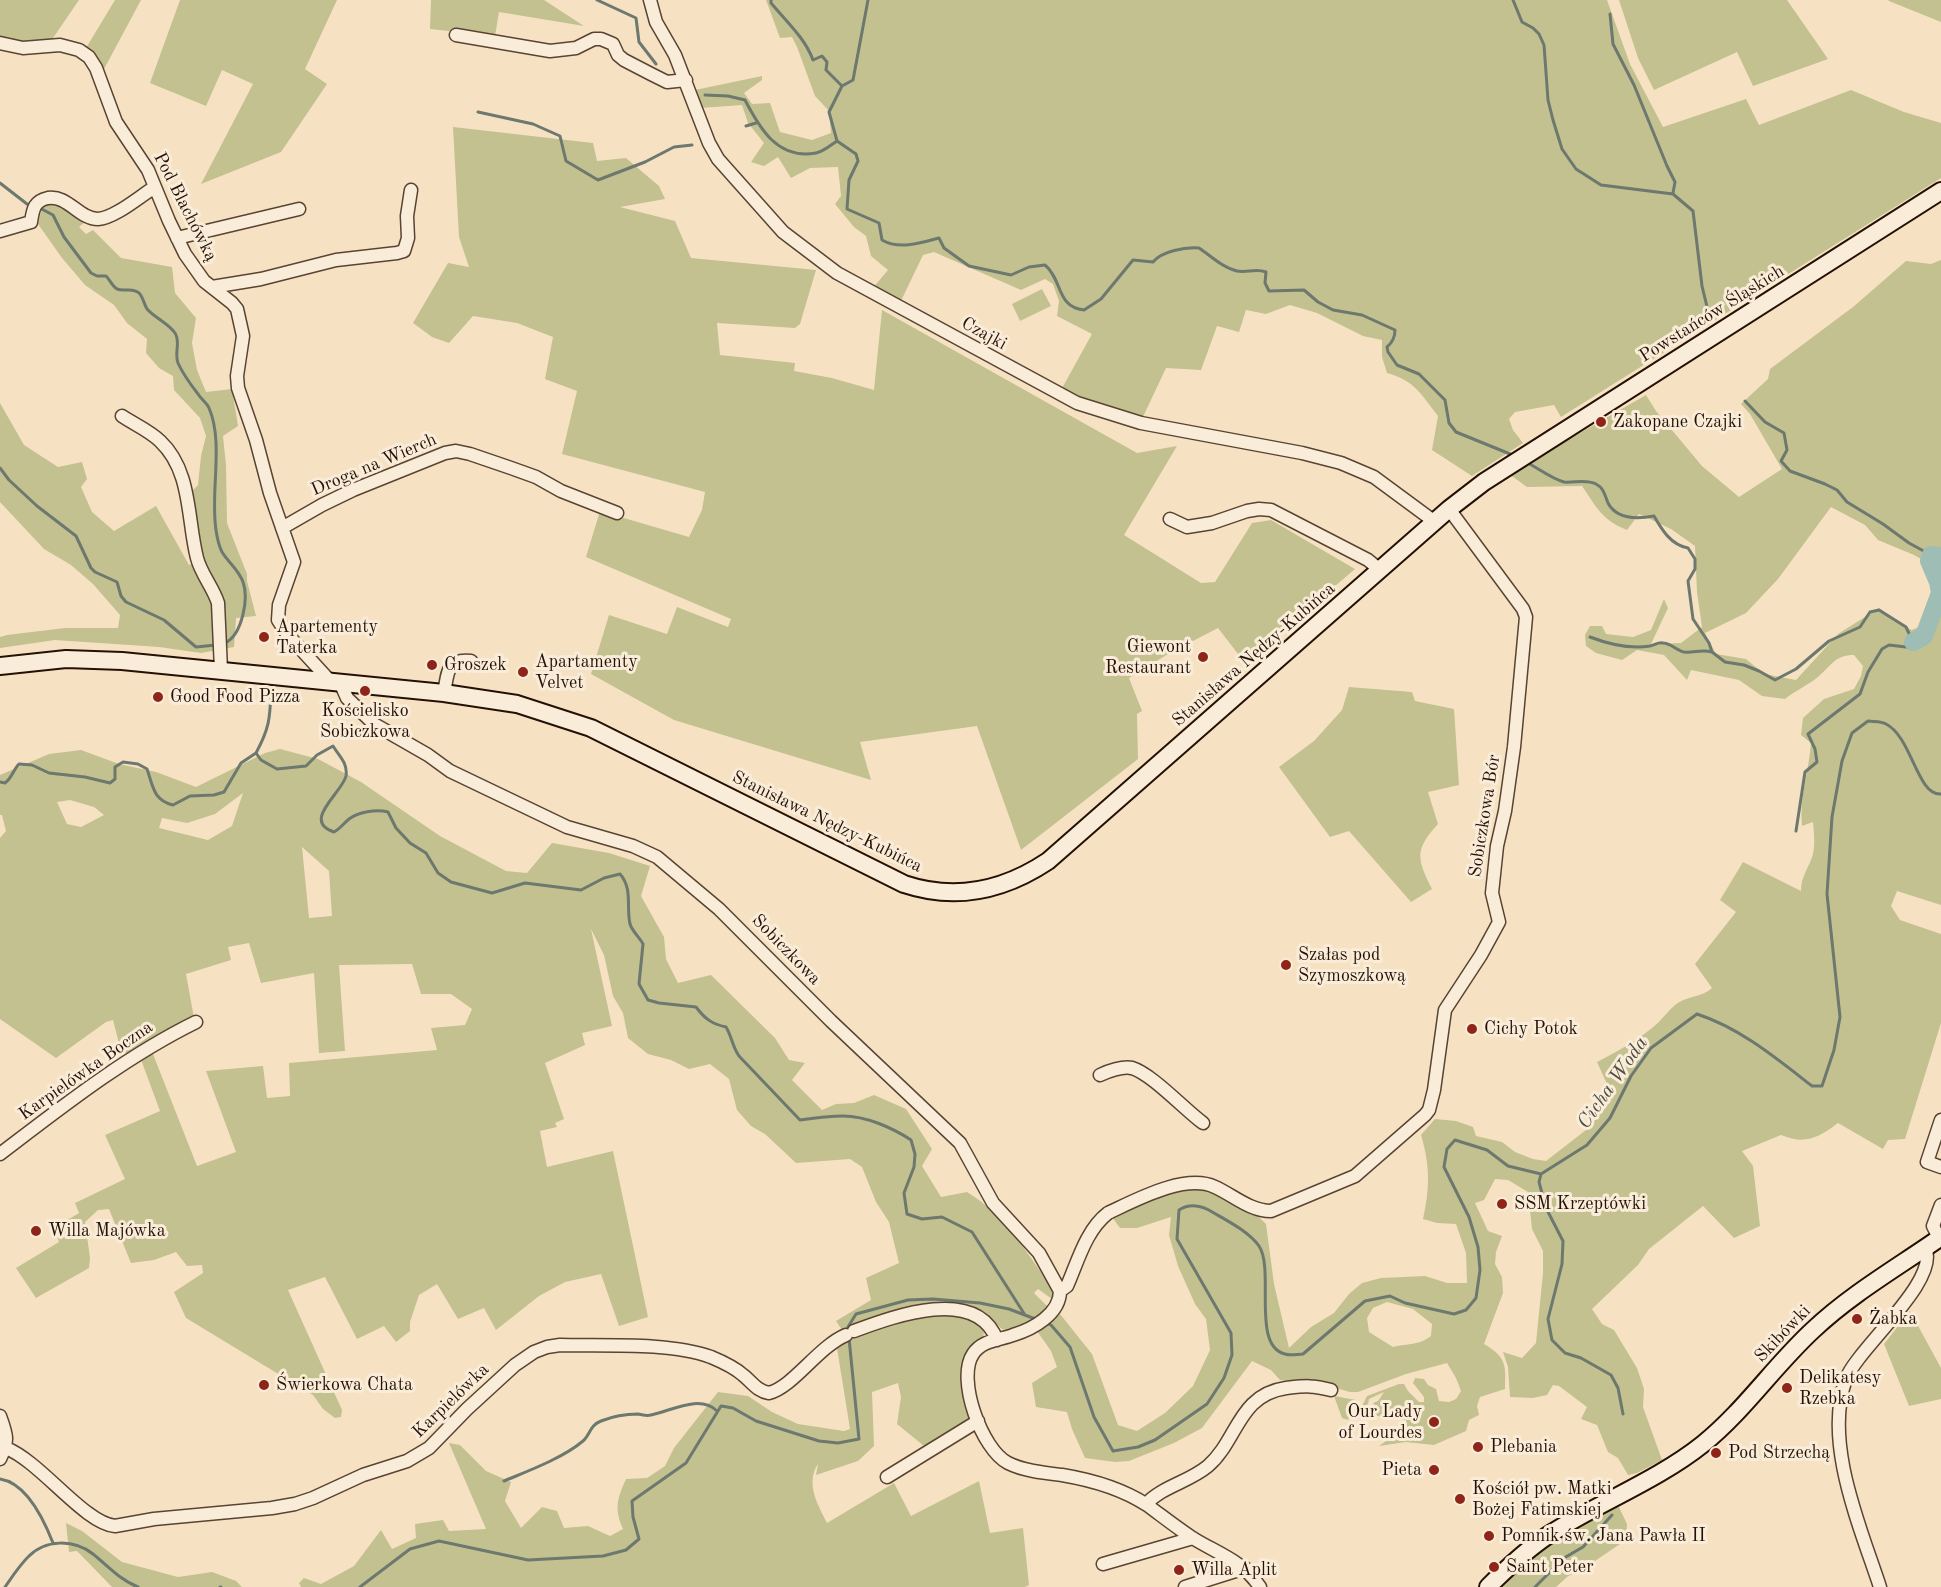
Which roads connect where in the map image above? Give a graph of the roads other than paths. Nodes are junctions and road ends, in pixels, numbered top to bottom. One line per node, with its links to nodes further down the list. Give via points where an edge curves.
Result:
1 (650, 0): 4 (street, Czajki, via 656,22)
2 (456, 35): 4 (street, via 550,51 576,48 601,39 613,44 624,60 651,74 667,81)
3 (0, 43): 5 (street, Pod Blachówką, via 23,48 60,45 89,57 116,122)
4 (686, 80): 17 (street, Czajki, via 718,159 783,232 852,283 1077,404 1142,423 1348,465 1374,477)
5 (155, 187): 9 (street, via 114,213 96,219 64,201 44,199 34,205 31,222); 10 (street, Pod Blachówką)
6 (411, 190): 11 (street, via 404,251 336,260)
7 (1941, 191): 13 (street, Powstańców Śląskich)
8 (299, 209): 10 (street)
9 (0, 231)
10 (177, 238): 11 (street, Pod Blachówką, via 197,273)
11 (212, 287): 18 (street, Pod Blachówką, via 232,303 240,317 243,336 238,388)
12 (122, 416): 22 (street, via 166,447 185,483 198,561 218,603)
13 (1504, 468): 14 (street, Stanisława Nędzy-Kubińca)
14 (1449, 510): 17 (street, Stanisława Nędzy-Kubińca); 34 (street, Sobiczkowa Bór, via 1526,617 1514,747 1492,893 1499,922 1444,1010 1429,1110 1355,1176 1271,1211 1239,1201 1217,1187 1192,1183 1125,1205 1101,1219 1088,1237 1067,1286)
15 (617, 513): 18 (street, Droga na Wierch, via 536,477 456,451 353,490)
16 (1170, 519): 19 (street, via 1187,527 1247,511 1271,510)
17 (1434, 522): 19 (street, Stanisława Nędzy-Kubińca)
18 (282, 528): 23 (street, Pod Blachówką, via 294,562 279,605 278,620)
19 (1380, 570): 24 (street, Stanisława Nędzy-Kubińca, via 1048,861 1010,883 972,892 935,892 904,884 591,728 517,704)
20 (471, 660): 24 (street, via 456,661 450,666)
21 (0, 666): 22 (street, Stanisława Nędzy-Kubińca, via 84,658)
22 (221, 670): 23 (street, Stanisława Nędzy-Kubińca)
23 (335, 682): 24 (street, Stanisława Nędzy-Kubińca); 34 (street, Sobiczkowa, via 374,724 450,771 567,827 657,857 719,909 960,1143 993,1203 1039,1254)
24 (444, 693)
25 (196, 1022): 29 (street, Karpielówka Boczna, via 122,1063)
26 (1100, 1075): 28 (street, via 1130,1068 1144,1074)
27 (1941, 1120): 30 (street, via 1927,1162)
28 (1203, 1124)
29 (0, 1154)
30 (1941, 1167)
31 (1941, 1205): 32 (street, via 1933,1226)
32 (1940, 1238): 33 (street, Skibówki)
33 (1925, 1248): 48 (street, Skibówki, via 1821,1323 1702,1445 1551,1533); 49 (street, via 1929,1263 1915,1292 1857,1360 1839,1401 1842,1460)
34 (1060, 1291): 35 (street, via 1056,1307 1048,1316 1028,1329)
35 (997, 1340): 38 (street, via 978,1347 969,1362 969,1394); 39 (street, Karpielówka, via 992,1328 969,1313 946,1309 919,1311 830,1343 785,1385 769,1392 756,1387 733,1368 696,1353 657,1348 547,1347 515,1365 419,1456 363,1474 313,1498 272,1508 115,1526 87,1511 32,1463)
36 (1331, 1390): 42 (street, via 1312,1385 1277,1389 1253,1402 1211,1464)
37 (0, 1416): 39 (street, via 7,1434)
38 (978, 1421): 41 (street); 42 (street, via 993,1448 1010,1464 1097,1483)
39 (6, 1448): 40 (street)
40 (0, 1460)
41 (887, 1476)
42 (1146, 1504): 43 (street)
43 (1193, 1538): 44 (street); 45 (street)
44 (1103, 1564)
45 (1245, 1568): 46 (street); 47 (street)
46 (1185, 1587)
47 (1260, 1587)
48 (1488, 1587)
49 (1880, 1587)

